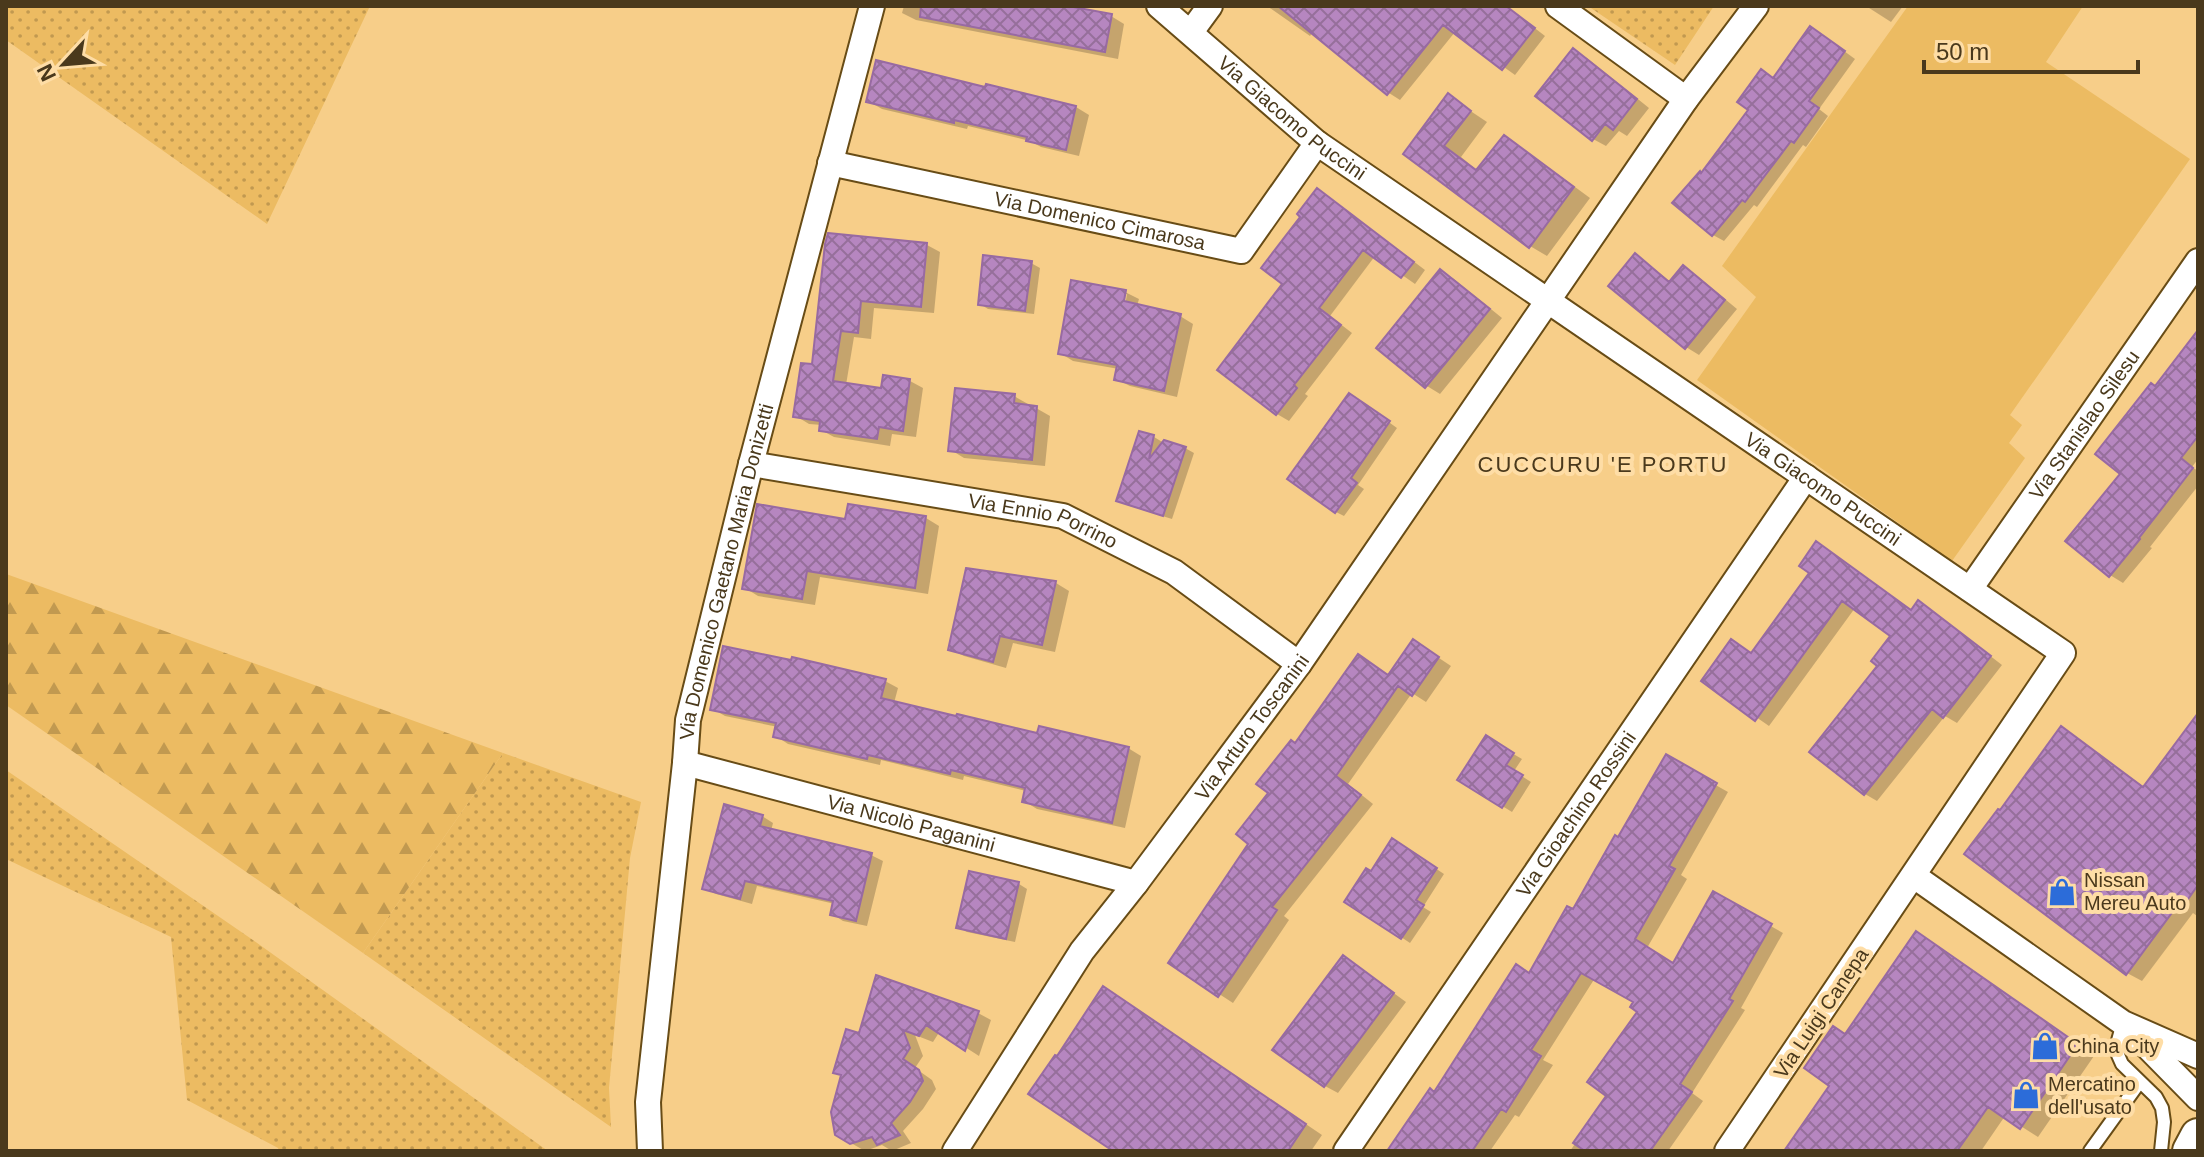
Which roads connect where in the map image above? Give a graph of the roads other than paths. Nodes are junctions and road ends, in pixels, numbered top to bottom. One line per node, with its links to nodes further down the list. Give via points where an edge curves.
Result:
1 (872, 6): 9 (street, Via Domenico Gaetano Maria Donizetti)
2 (1159, 6): 6 (street, Via Giacomo Puccini)
3 (1210, 6): 6 (street)
4 (1558, 6): 7 (street)
5 (1756, 6): 7 (street)
6 (1191, 32): 8 (street, Via Giacomo Puccini)
7 (1686, 99): 11 (street)
8 (1317, 143): 9 (street, Via Domenico Cimarosa, via 1241,251); 11 (street, Via Giacomo Puccini)
9 (830, 163): 12 (street, Via Domenico Gaetano Maria Donizetti)
10 (2198, 261): 14 (street, Via Stanislao Silesu)
11 (1548, 301): 13 (street, Via Giacomo Puccini); 15 (street, Via Arturo Toscanini)
12 (751, 464): 15 (street, Via Ennio Porrino, via 1063,516 1174,572); 16 (street, Via Domenico Gaetano Maria Donizetti, via 688,720)
13 (1806, 477): 14 (street, Via Giacomo Puccini); 26 (street, Via Gioachino Rossini)
14 (1970, 589): 17 (street, Via Giacomo Puccini, via 2063,653)
15 (1299, 664): 18 (street, Via Arturo Toscanini)
16 (685, 763): 18 (street, Via Nicolò Paganini); 24 (street, Via Domenico Gaetano Maria Donizetti, via 648,1102)
17 (1914, 876): 19 (street); 27 (street, Via Luigi Canepa)
18 (1136, 883): 25 (street, Via Arturo Toscanini, via 1082,951)
19 (2125, 1025): 20 (street); 21 (lane, via 2118,1055); 22 (street)
20 (2198, 1056)
21 (2139, 1083): 28 (lane); 29 (lane, via 2162,1108)
22 (2198, 1098)
23 (2198, 1136): 30 (main road)
24 (650, 1151)
25 (955, 1151)
26 (1346, 1151)
27 (1727, 1151)
28 (2090, 1151)
29 (2161, 1151)
30 (2190, 1151)

